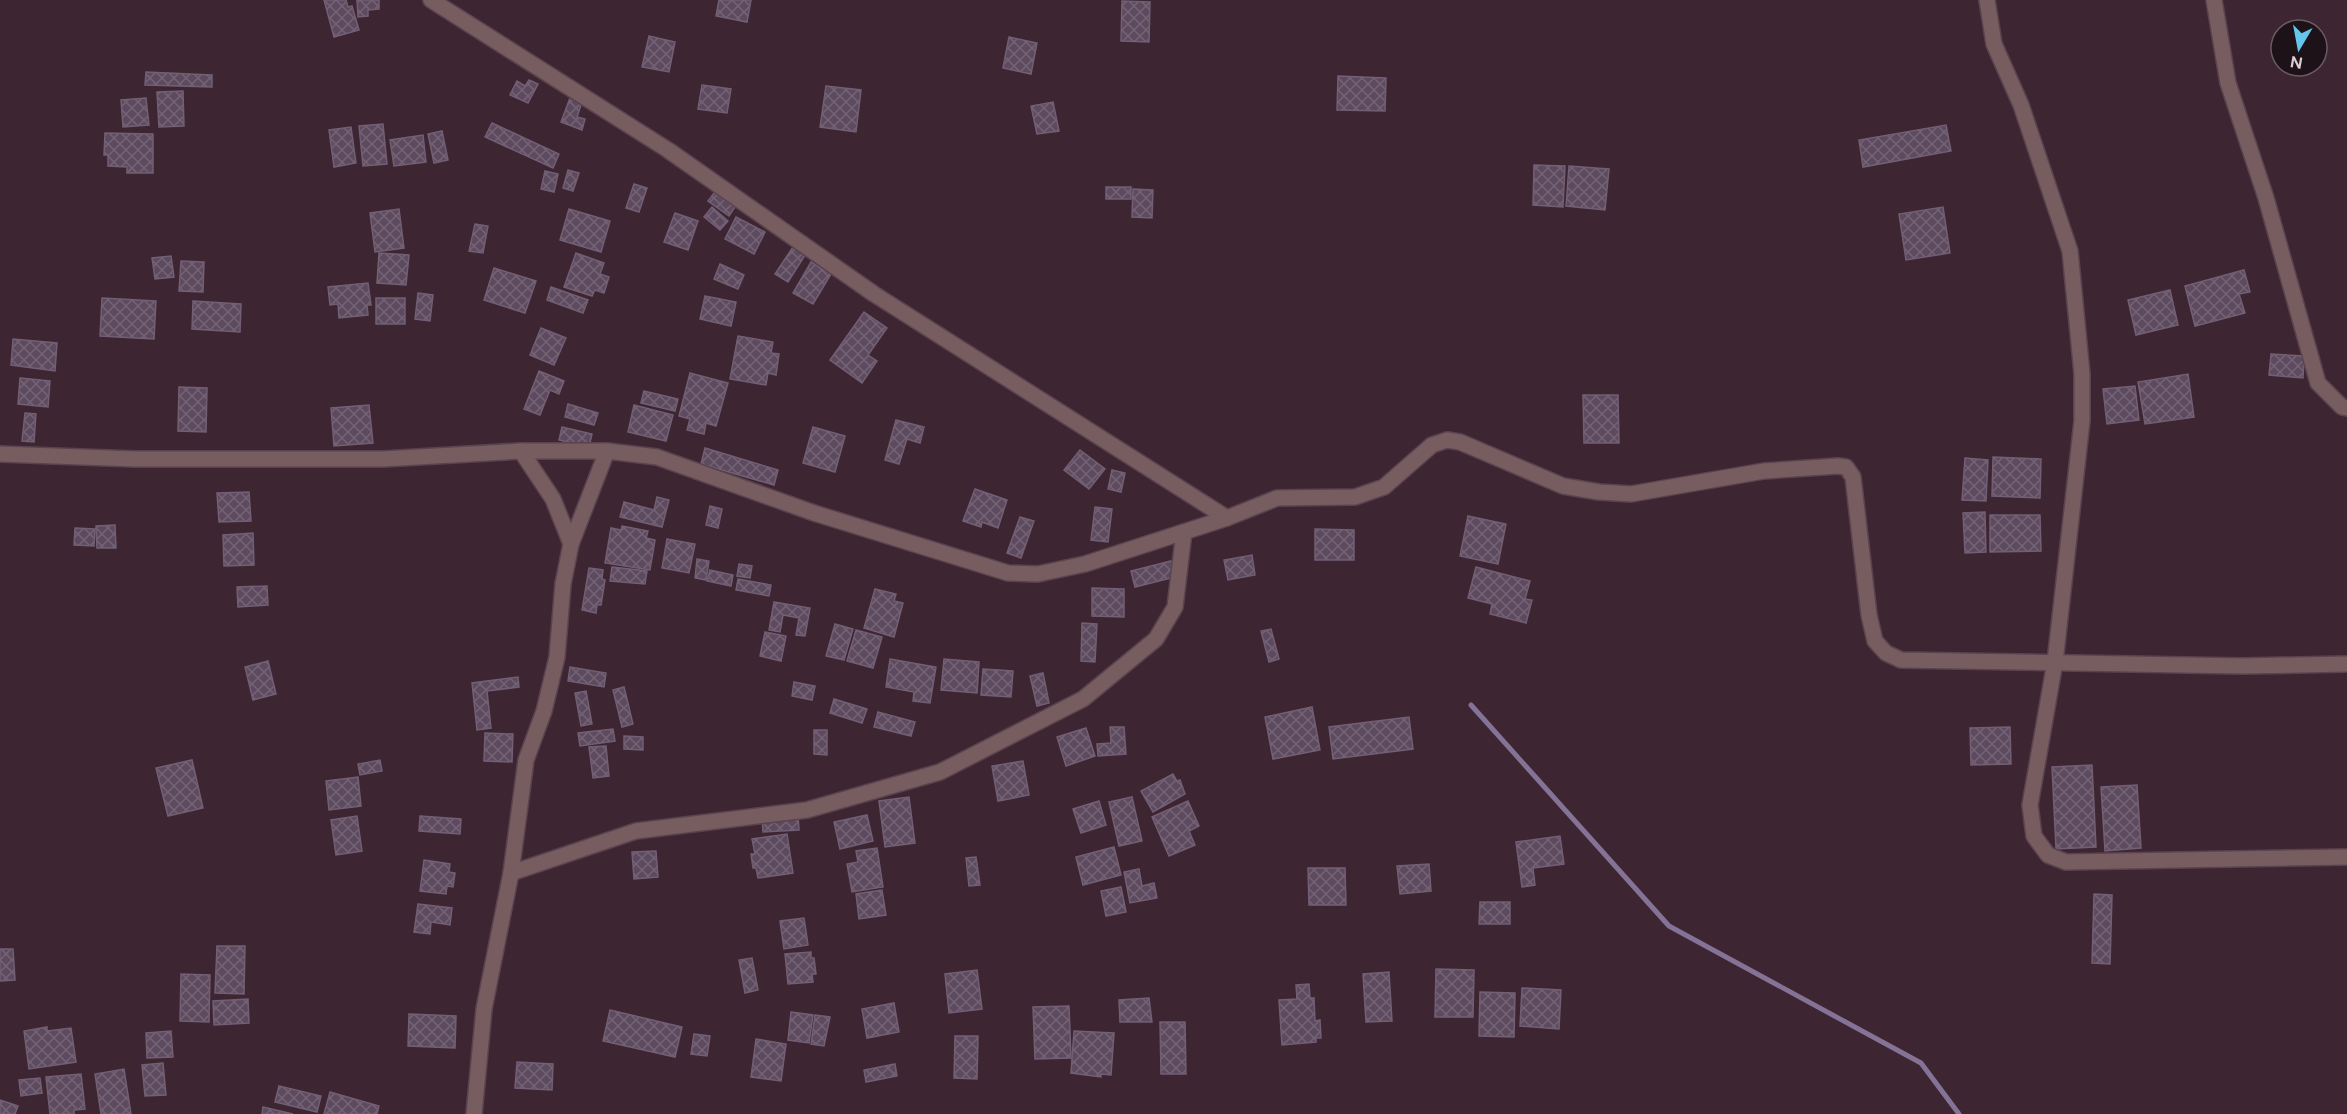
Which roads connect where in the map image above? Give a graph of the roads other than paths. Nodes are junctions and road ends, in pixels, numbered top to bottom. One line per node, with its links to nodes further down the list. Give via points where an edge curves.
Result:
1 (431, 0): 8 (street, via 668,150 874,294)
2 (1987, 0): 11 (street, via 1994,44 2021,105 2070,251 2082,374 2082,421)
3 (2214, 0): 4 (street, via 2228,83 2266,198 2318,383)
4 (2347, 408)
5 (521, 451): 6 (street); 7 (street, via 382,459 136,459); 10 (street, via 553,499)
6 (607, 451): 9 (street, via 657,457 814,513 1008,573 1064,570); 10 (street)
7 (0, 454)
8 (1227, 518): 9 (street); 11 (street, via 1277,498 1355,497 1384,487 1432,445 1447,440 1563,486 1599,492 1631,494 1764,471 1846,467 1853,477 1869,615 1875,641 1886,653 1901,660)
9 (1184, 532): 14 (street, via 1175,607 1156,639 1083,699 951,767 807,810 636,831)
10 (571, 544): 14 (street, via 563,584 557,657 544,711 526,760)
11 (2055, 662): 12 (street); 13 (street, via 2030,805 2034,837 2048,855 2067,862)
12 (2347, 664)
13 (2347, 857)
14 (511, 873): 15 (street, via 484,1009)
15 (474, 1114)

